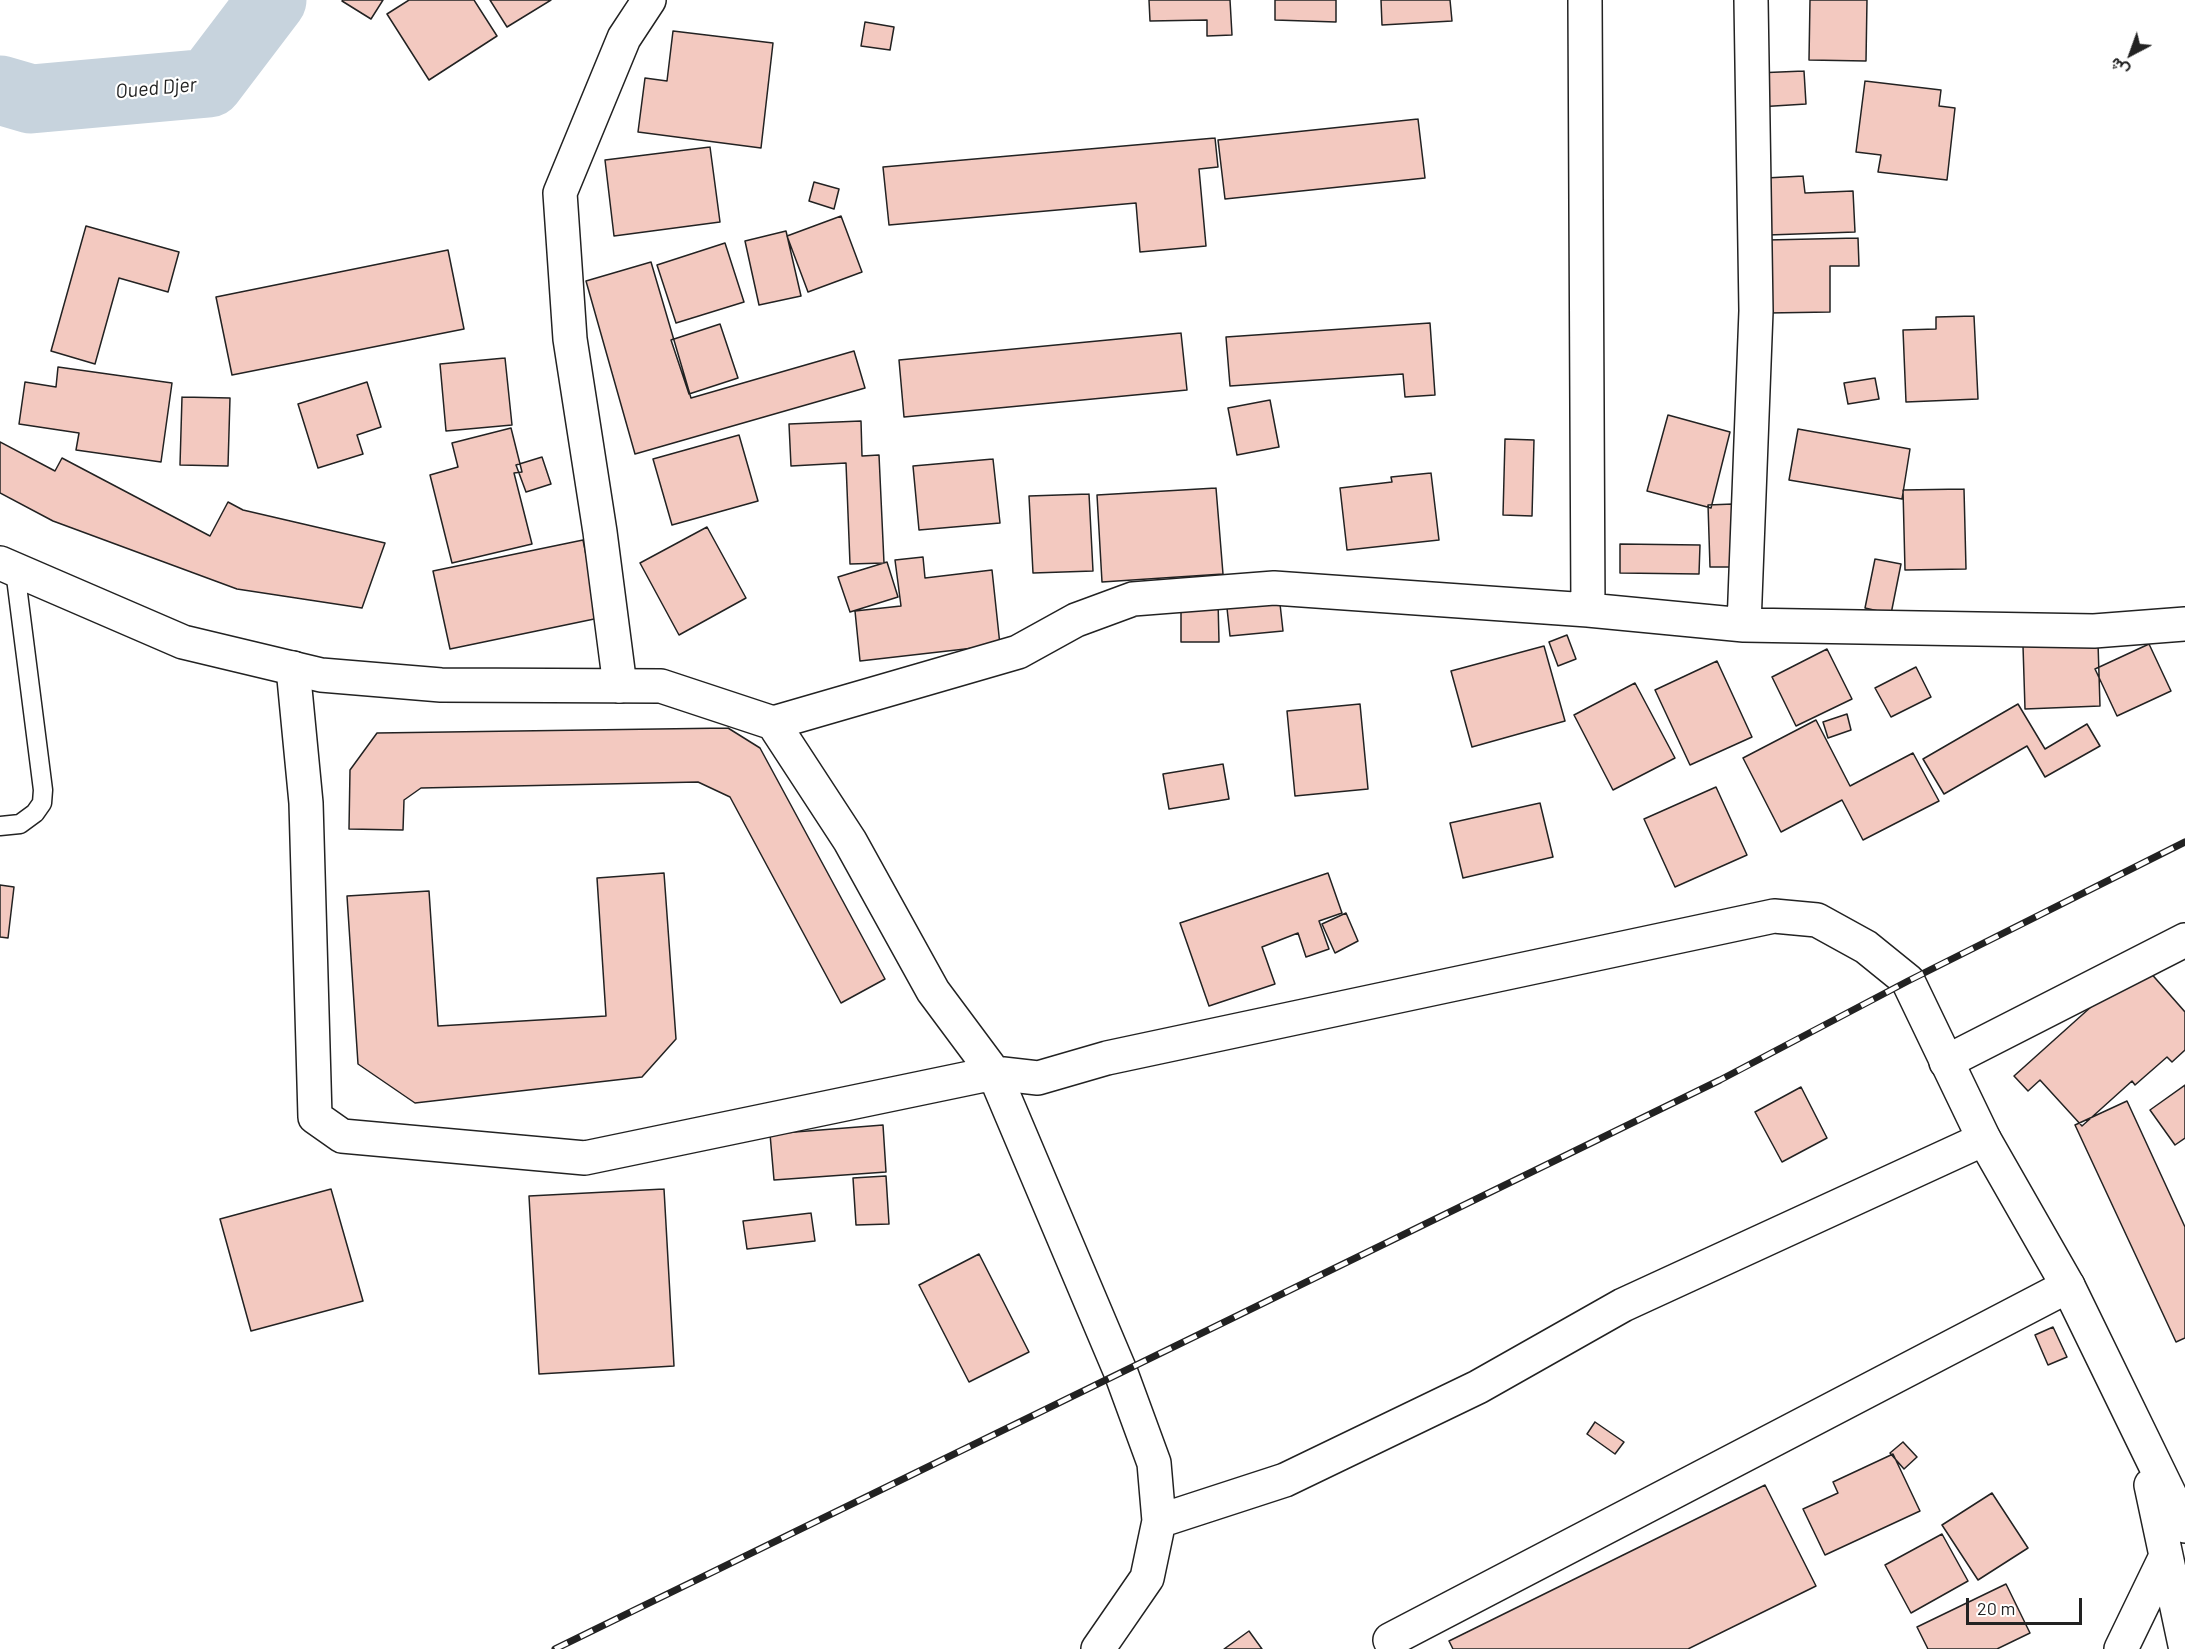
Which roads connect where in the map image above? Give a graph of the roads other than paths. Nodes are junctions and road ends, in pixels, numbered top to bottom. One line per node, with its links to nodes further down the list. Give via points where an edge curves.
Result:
1 (649, 0): 9 (street, via 624,39 560,193 570,339)
2 (1585, 0): 5 (street)
3 (1751, 0): 7 (street, via 1756,310)
4 (7, 566): 8 (street, via 183,642); 11 (lane, via 43,790 42,803 35,813 20,824)
5 (1588, 610): 7 (street); 10 (street, via 1274,588 1133,598 1076,620 1018,652)
6 (2185, 624): 7 (street, via 2094,632)
7 (1744, 625)
8 (292, 668): 9 (street, via 321,675 441,685); 14 (street, via 306,803 315,1117 342,1136 585,1158)
9 (620, 686): 10 (street, via 661,687)
10 (773, 723): 14 (street, via 850,841 933,991)
11 (0, 826)
12 (2185, 940): 13 (street)
13 (1946, 1062): 14 (street, via 1908,981 1866,946 1817,920 1774,916 1107,1058 1038,1078); 15 (street)
14 (994, 1073): 18 (street, via 1142,1429 1154,1463)
15 (1984, 1139): 16 (street); 18 (street, via 1623,1305 1478,1387 1285,1480)
16 (2068, 1286): 17 (street); 21 (street)
17 (2140, 1434): 19 (street); 20 (street)
18 (1159, 1521): 23 (street, via 1147,1578)
19 (2185, 1526)
20 (2166, 1556): 22 (street); 24 (street)
21 (1390, 1640)
22 (2185, 1645)
23 (1098, 1649)
24 (2121, 1649)

